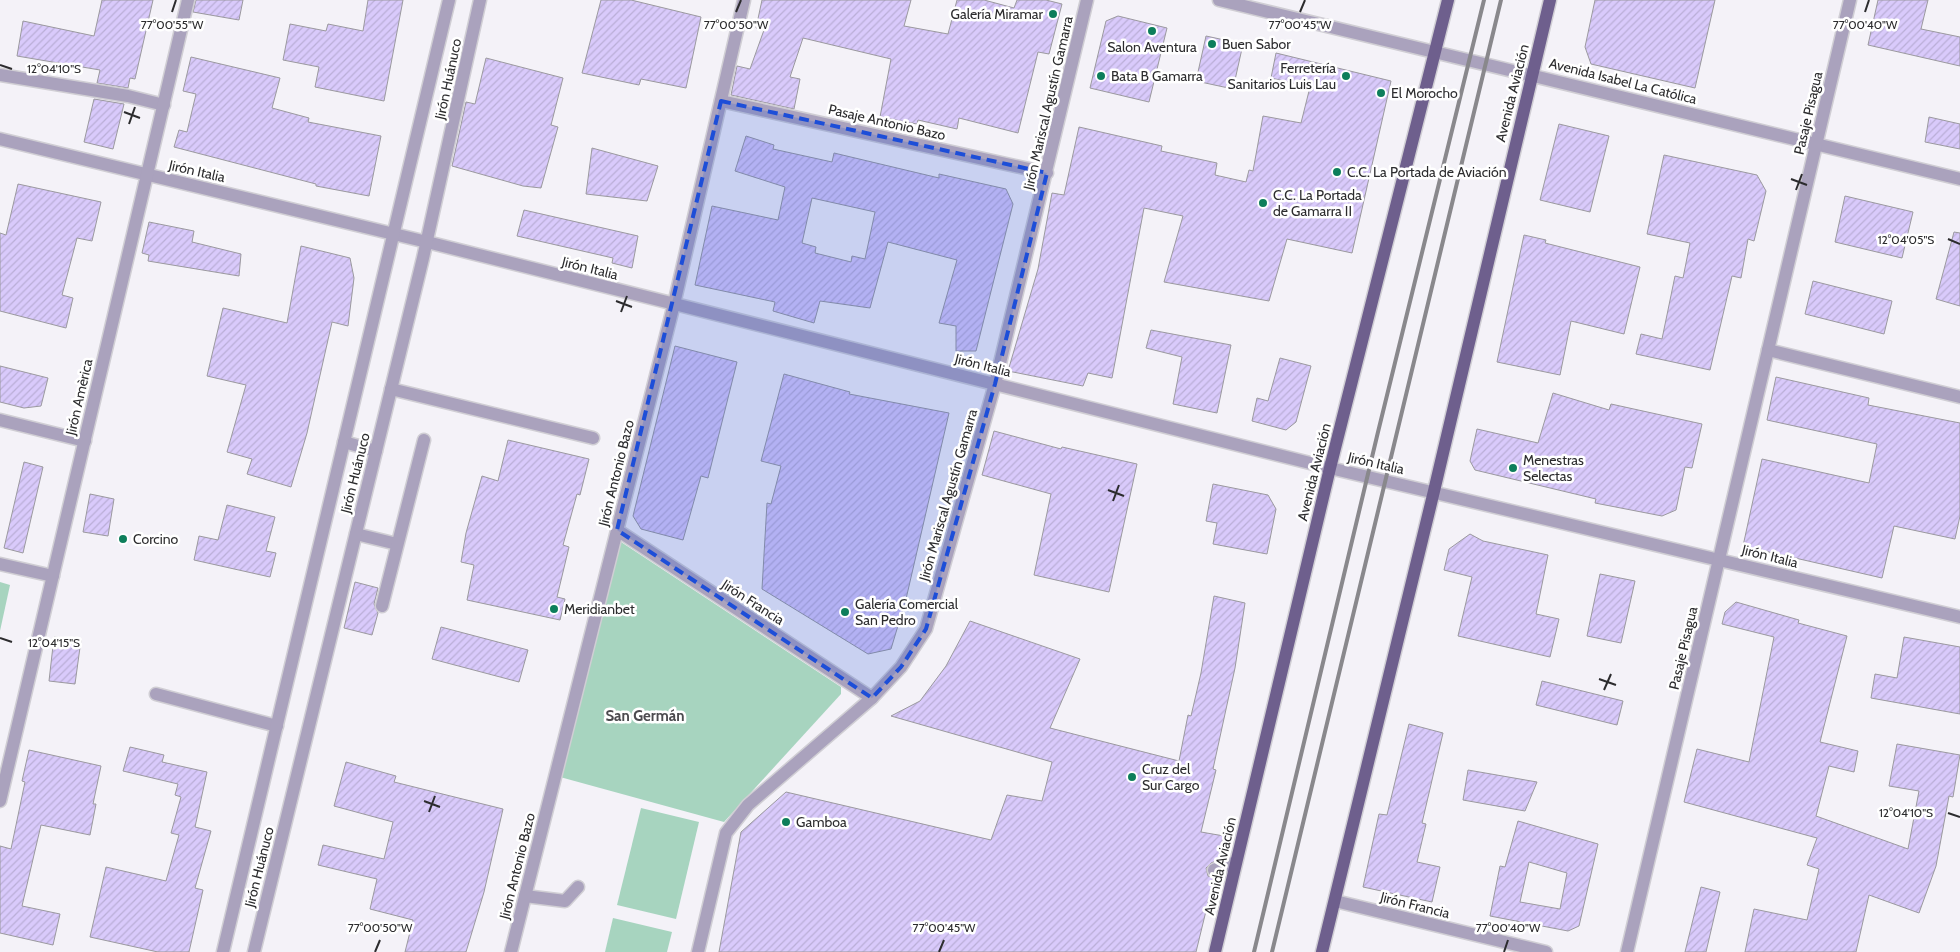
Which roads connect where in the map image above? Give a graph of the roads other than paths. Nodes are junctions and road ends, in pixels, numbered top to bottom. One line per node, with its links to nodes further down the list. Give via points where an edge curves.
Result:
1 (188, 0): 14 (street, Jirón Amèrica)
2 (449, 0): 20 (street, Jirón Huánuco)
3 (480, 0): 21 (street, Jirón Huánuco)
4 (744, 0): 13 (street, Jirón Antonio Bazo)
5 (1087, 0): 17 (street, Jirón Mariscal Agustín Gamarra)
6 (1219, 0): 10 (street, Avenida Isabel La Católica)
7 (1448, 0): 10 (main road, Avenida Aviación)
8 (1550, 0): 11 (main road, Avenida Aviación)
9 (1850, 0): 16 (street, Pasaje Pisagua)
10 (1436, 52): 11 (street, Avenida Isabel La Católica); 33 (main road, Avenida Aviación)
11 (1531, 74): 16 (street, Avenida Isabel La Católica); 34 (main road, Avenida Aviación)
12 (0, 75): 14 (street)
13 (721, 101): 17 (street, Pasaje Antonio Bazo); 22 (street, Jirón Antonio Bazo)
14 (164, 105): 18 (street, Jirón Amèrica)
15 (0, 139): 18 (street, Jirón Italia)
16 (1816, 144): 19 (street, Avenida Isabel La Católica); 23 (street, Pasaje Pisagua)
17 (1047, 173): 24 (street, Jirón Mariscal Agustín Gamarra)
18 (147, 175): 20 (street, Jirón Italia); 30 (street, Jirón Amèrica)
19 (1960, 179)
20 (393, 234): 21 (street, Jirón Italia); 31 (street, Jirón Huánuco)
21 (427, 242): 22 (street, Jirón Italia); 25 (street, Jirón Huánuco)
22 (674, 304): 24 (street, Jirón Italia); 35 (street, Jirón Antonio Bazo)
23 (1768, 350): 26 (street); 38 (street, Pasaje Pisagua)
24 (995, 384): 33 (street, Jirón Italia); 44 (street, Jirón Mariscal Agustín Gamarra, via 926,629 902,667)
25 (391, 389): 28 (street); 32 (street, Jirón Huánuco)
26 (1960, 397)
27 (0, 420): 30 (street)
28 (593, 438)
29 (424, 440): 37 (street)
30 (84, 441): 40 (street, Jirón Amèrica)
31 (344, 442): 32 (street); 45 (street, Jirón Huánuco)
32 (376, 451): 36 (street, Jirón Huánuco)
33 (1330, 468): 34 (street, Jirón Italia); 47 (main road, Avenida Aviación)
34 (1434, 491): 38 (street, Jirón Italia); 51 (main road, Avenida Aviación)
35 (617, 530): 44 (street, Jirón Francia); 50 (street, Jirón Antonio Bazo)
36 (356, 534): 37 (street); 53 (street, Jirón Huánuco)
37 (398, 544): 41 (street)
38 (1719, 559): 42 (street, Jirón Italia); 59 (street, Pasaje Pisagua)
39 (0, 564): 40 (street)
40 (53, 576): 46 (street, Jirón Amèrica)
41 (382, 606)
42 (1960, 617)
43 (156, 694): 45 (street)
44 (872, 698): 55 (street, Jirón Mariscal Agustín Gamarra, via 748,805 726,833)
45 (277, 726): 52 (street, Jirón Huánuco)
46 (0, 801)
47 (1236, 862): 48 (street); 56 (main road, Avenida Aviación)
48 (1214, 870)
49 (578, 888): 50 (street, via 565,901)
50 (525, 896): 54 (street, Jirón Antonio Bazo)
51 (1334, 901): 57 (main road, Avenida Aviación); 58 (street, Jirón Francia)
52 (223, 952)
53 (254, 952)
54 (511, 952)
55 (698, 952)
56 (1215, 952)
57 (1322, 952)
58 (1546, 952)
59 (1627, 952)

